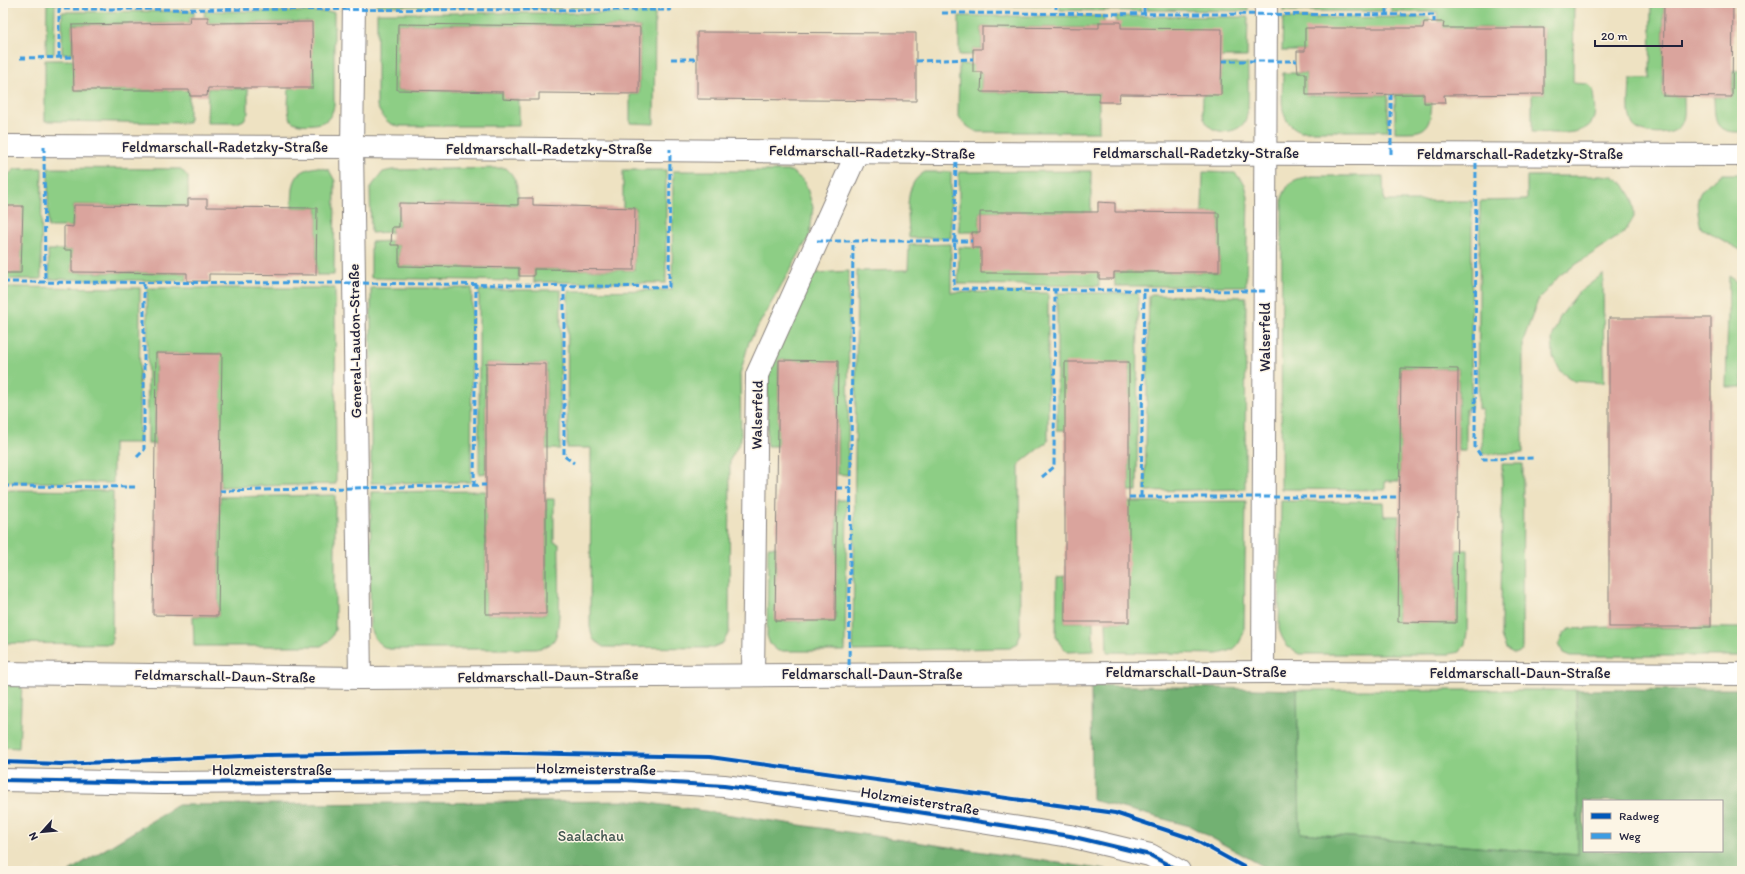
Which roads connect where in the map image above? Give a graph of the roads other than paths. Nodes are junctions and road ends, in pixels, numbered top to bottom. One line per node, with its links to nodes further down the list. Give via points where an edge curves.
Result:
1 (354, 3): 4 (street, General-Laudon-Straße)
2 (1266, 3): 6 (street, Walserfeld)
3 (3, 146): 4 (street, Feldmarschall-Radetzky-Straße)
4 (352, 147): 5 (street, Feldmarschall-Radetzky-Straße); 12 (street, General-Laudon-Straße)
5 (857, 153): 6 (street, Feldmarschall-Radetzky-Straße); 10 (street, Walserfeld, via 757,375)
6 (1266, 154): 7 (street, Feldmarschall-Radetzky-Straße); 8 (street, Walserfeld)
7 (1742, 155)
8 (1263, 672): 10 (street, Feldmarschall-Daun-Straße); 11 (street, Feldmarschall-Daun-Straße)
9 (3, 673): 12 (street, Feldmarschall-Daun-Straße)
10 (752, 674): 12 (street, Feldmarschall-Daun-Straße)
11 (1742, 674)
12 (360, 678)
13 (3, 780): 14 (street, Holzmeisterstraße, via 162,783 623,780 724,786 899,809 1070,836 1150,855)
14 (1180, 871)

